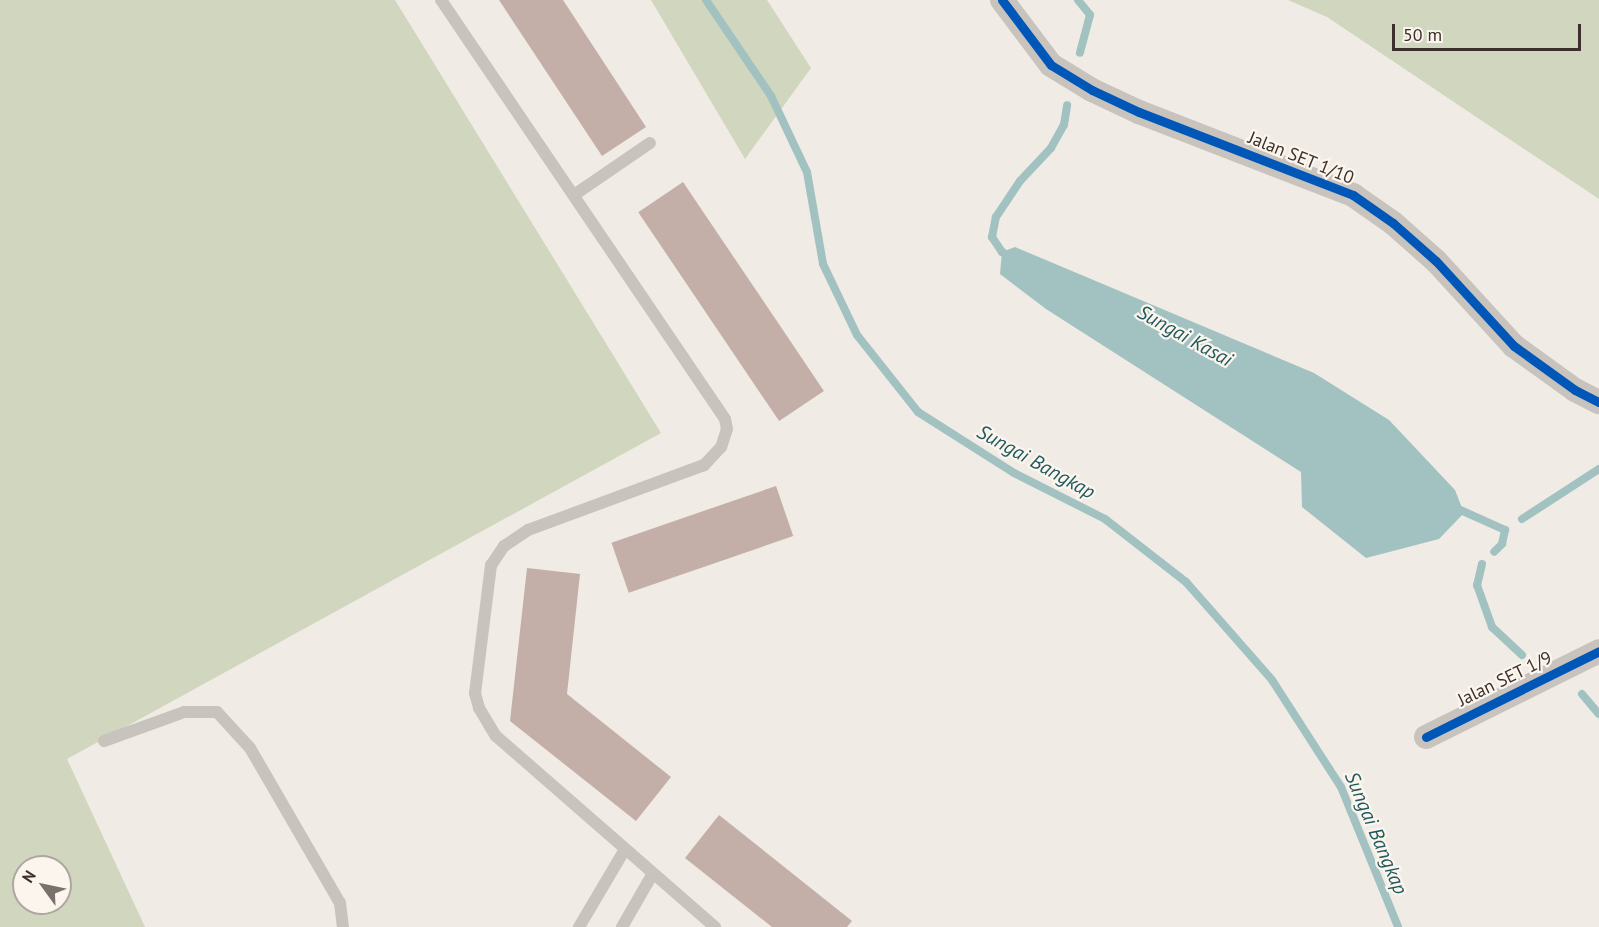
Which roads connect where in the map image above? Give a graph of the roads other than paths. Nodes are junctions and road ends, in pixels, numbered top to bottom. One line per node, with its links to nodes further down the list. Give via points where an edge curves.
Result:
1 (441, 0): 4 (lane)
2 (1002, 0): 5 (street, Jalan SET 1/10, via 1051,65 1092,90 1353,195 1436,261 1514,346 1575,390)
3 (650, 142): 4 (lane)
4 (574, 195): 9 (lane, via 725,419 727,429 721,447 704,465 528,530 504,546 491,565 475,693 496,736)
5 (1599, 402)
6 (1599, 651): 7 (street, Jalan SET 1/9)
7 (1426, 737)
8 (104, 741): 11 (lane, via 184,712 217,712 250,748 340,903)
9 (624, 851): 10 (lane); 12 (lane)
10 (652, 875): 13 (lane); 14 (lane)
11 (343, 927)
12 (579, 927)
13 (622, 927)
14 (715, 927)

